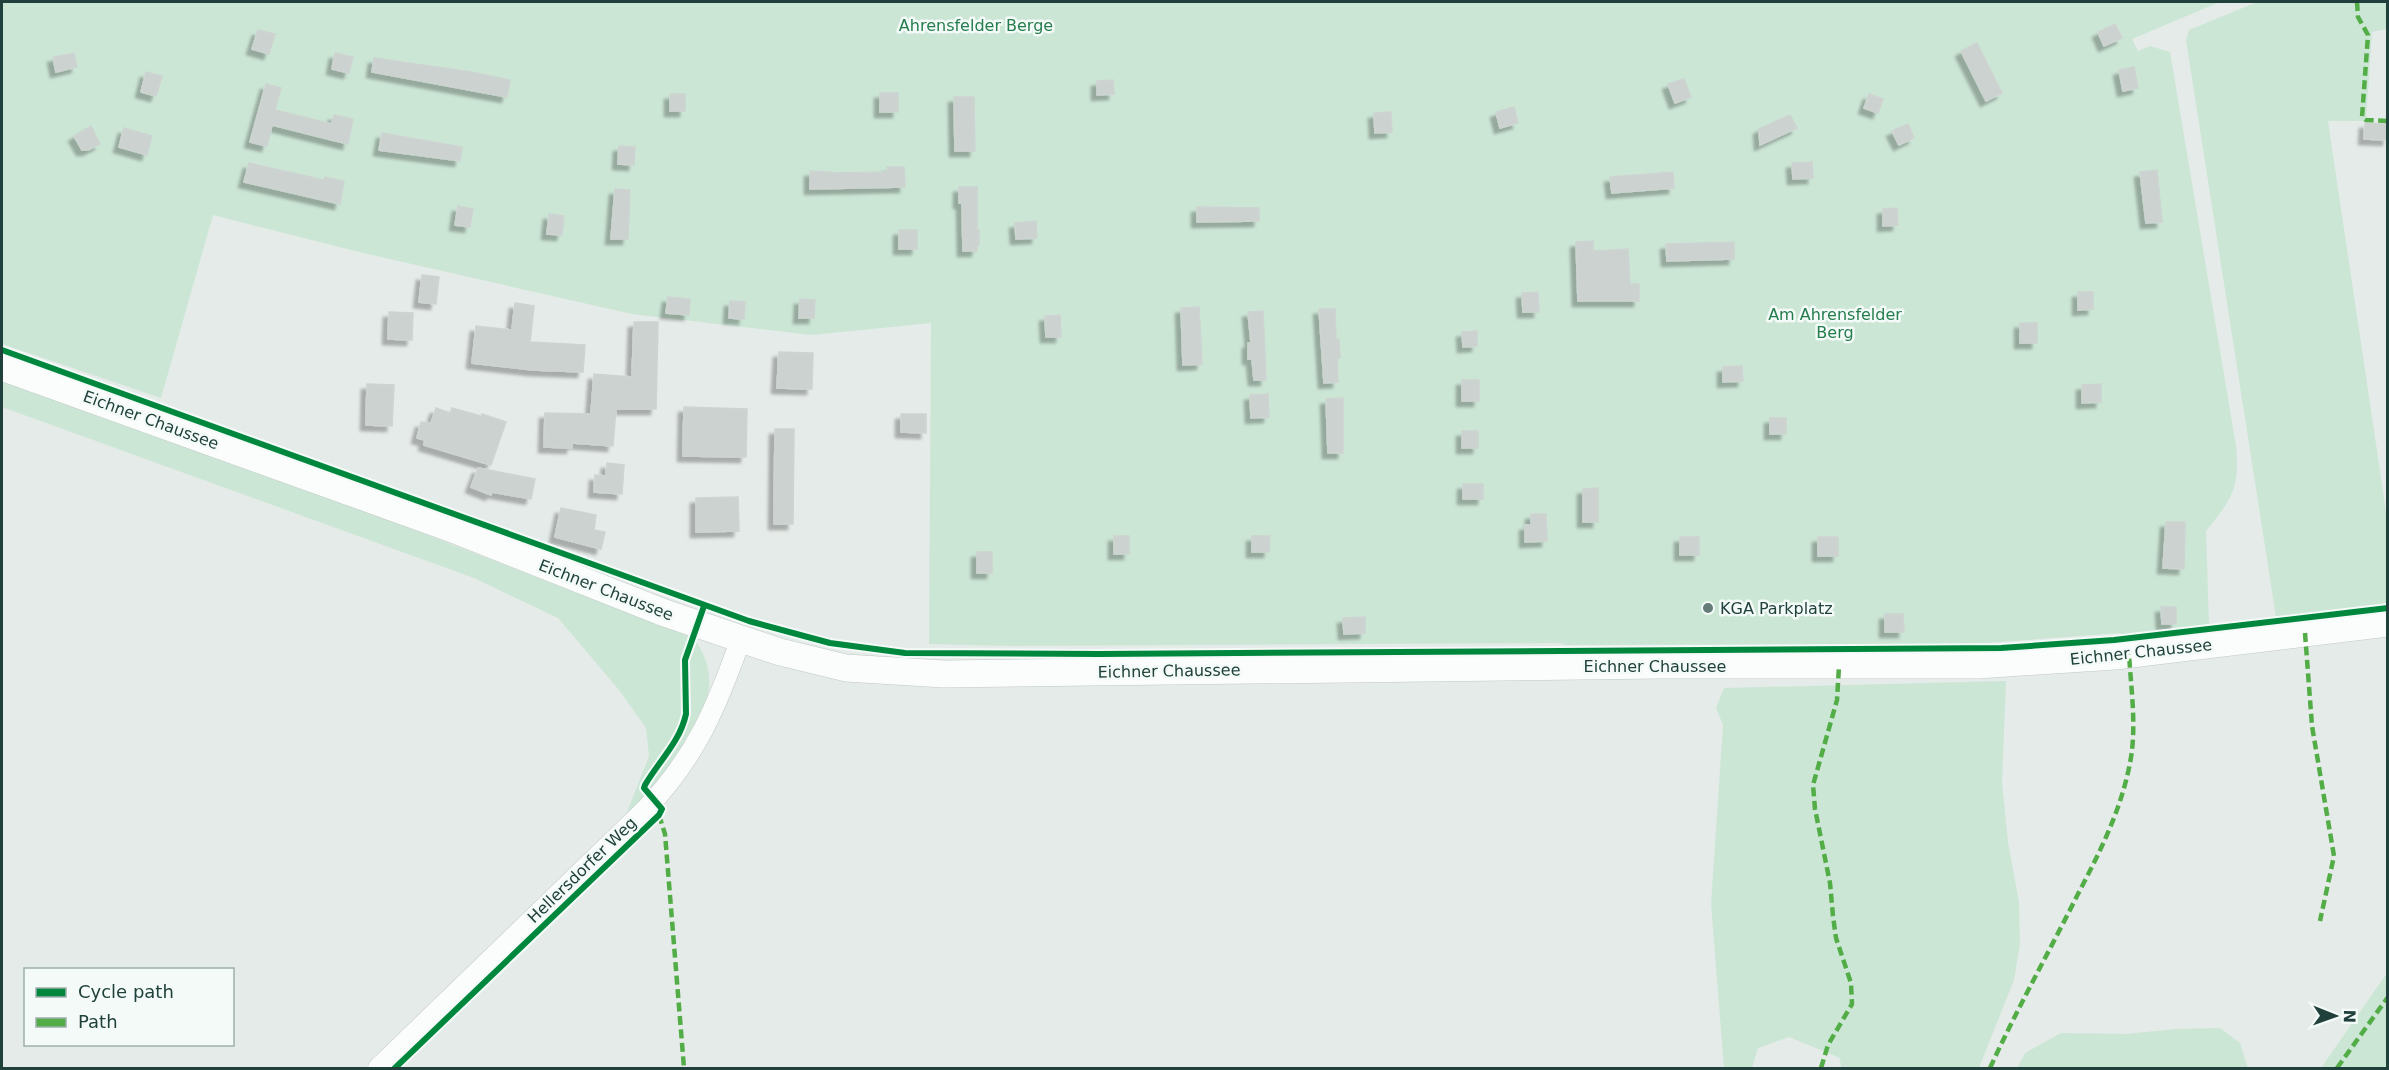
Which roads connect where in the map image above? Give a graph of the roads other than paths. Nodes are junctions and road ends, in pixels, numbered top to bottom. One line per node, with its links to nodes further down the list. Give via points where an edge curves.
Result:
1 (2, 367): 3 (main road, Eichner Chaussee, via 450,528)
2 (2388, 622): 3 (main road, Eichner Chaussee, via 2115,656 1978,665 912,674 846,668)
3 (741, 639): 4 (street, Hellersdorfer Weg, via 713,713 670,782)
4 (378, 1068)

